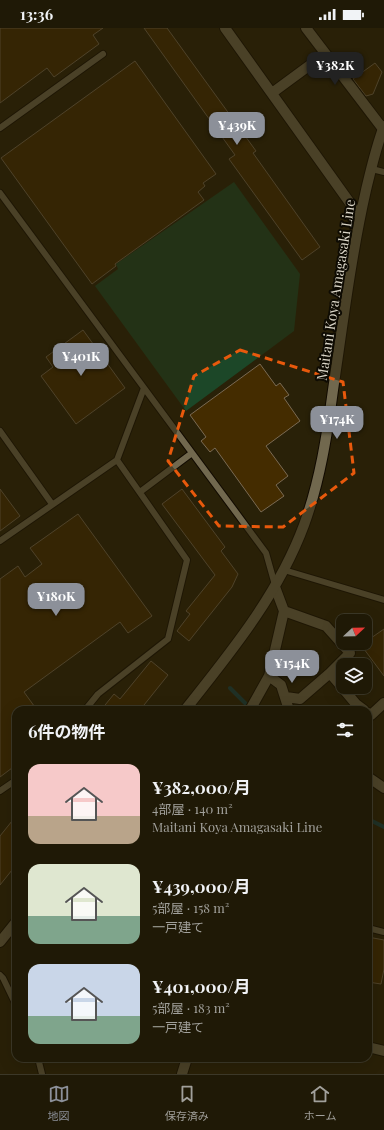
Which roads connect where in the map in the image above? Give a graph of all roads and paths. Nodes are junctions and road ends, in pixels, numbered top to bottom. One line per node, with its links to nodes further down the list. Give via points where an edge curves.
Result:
1 (225, 28): 5 (street)
2 (306, 28): 4 (street)
3 (103, 54): 6 (lane)
4 (325, 54): 5 (street); 7 (street)
5 (272, 93): 11 (street)
6 (0, 128)
7 (384, 128): 8 (street, Maitani Koya Amagasaki Line)
8 (372, 169): 9 (lane); 11 (street, Maitani Koya Amagasaki Line)
9 (384, 172)
10 (0, 193): 12 (lane)
11 (360, 217): 19 (street, Maitani Koya Amagasaki Line, via 321,467 304,526)
12 (144, 388): 14 (lane); 15 (lane)
13 (0, 431): 17 (lane)
14 (192, 453): 16 (lane); 20 (lane, via 266,553)
15 (117, 460): 16 (lane); 17 (lane)
16 (140, 492): 27 (lane, via 187,560 168,639 98,694)
17 (52, 504): 18 (lane)
18 (0, 541)
19 (284, 570): 20 (street, Maitani Koya Amagasaki Line); 21 (lane)
20 (275, 587): 22 (street); 28 (street, Maitani Koya Amagasaki Line, via 242,638)
21 (384, 600)
22 (284, 611): 23 (street, via 326,626 350,654); 24 (street)
23 (330, 673): 25 (street, via 300,699); 31 (street)
24 (269, 676): 25 (street, via 281,685); 29 (street)
25 (286, 696): 30 (street)
26 (384, 703): 32 (street)
27 (88, 706)
28 (188, 706)
29 (252, 706)
30 (288, 706)
31 (359, 706)
32 (372, 713)
33 (372, 782): 35 (street)
34 (12, 783): 36 (lane)
35 (384, 788)
36 (0, 791)
37 (372, 929): 38 (lane)
38 (384, 932)
39 (12, 935): 40 (street)
40 (0, 942)
41 (0, 975): 42 (lane)
42 (12, 997)
43 (372, 1049): 44 (street)
44 (384, 1051)
45 (39, 1062): 47 (lane)
46 (186, 1062): 48 (street)
47 (42, 1074)
48 (182, 1074)

